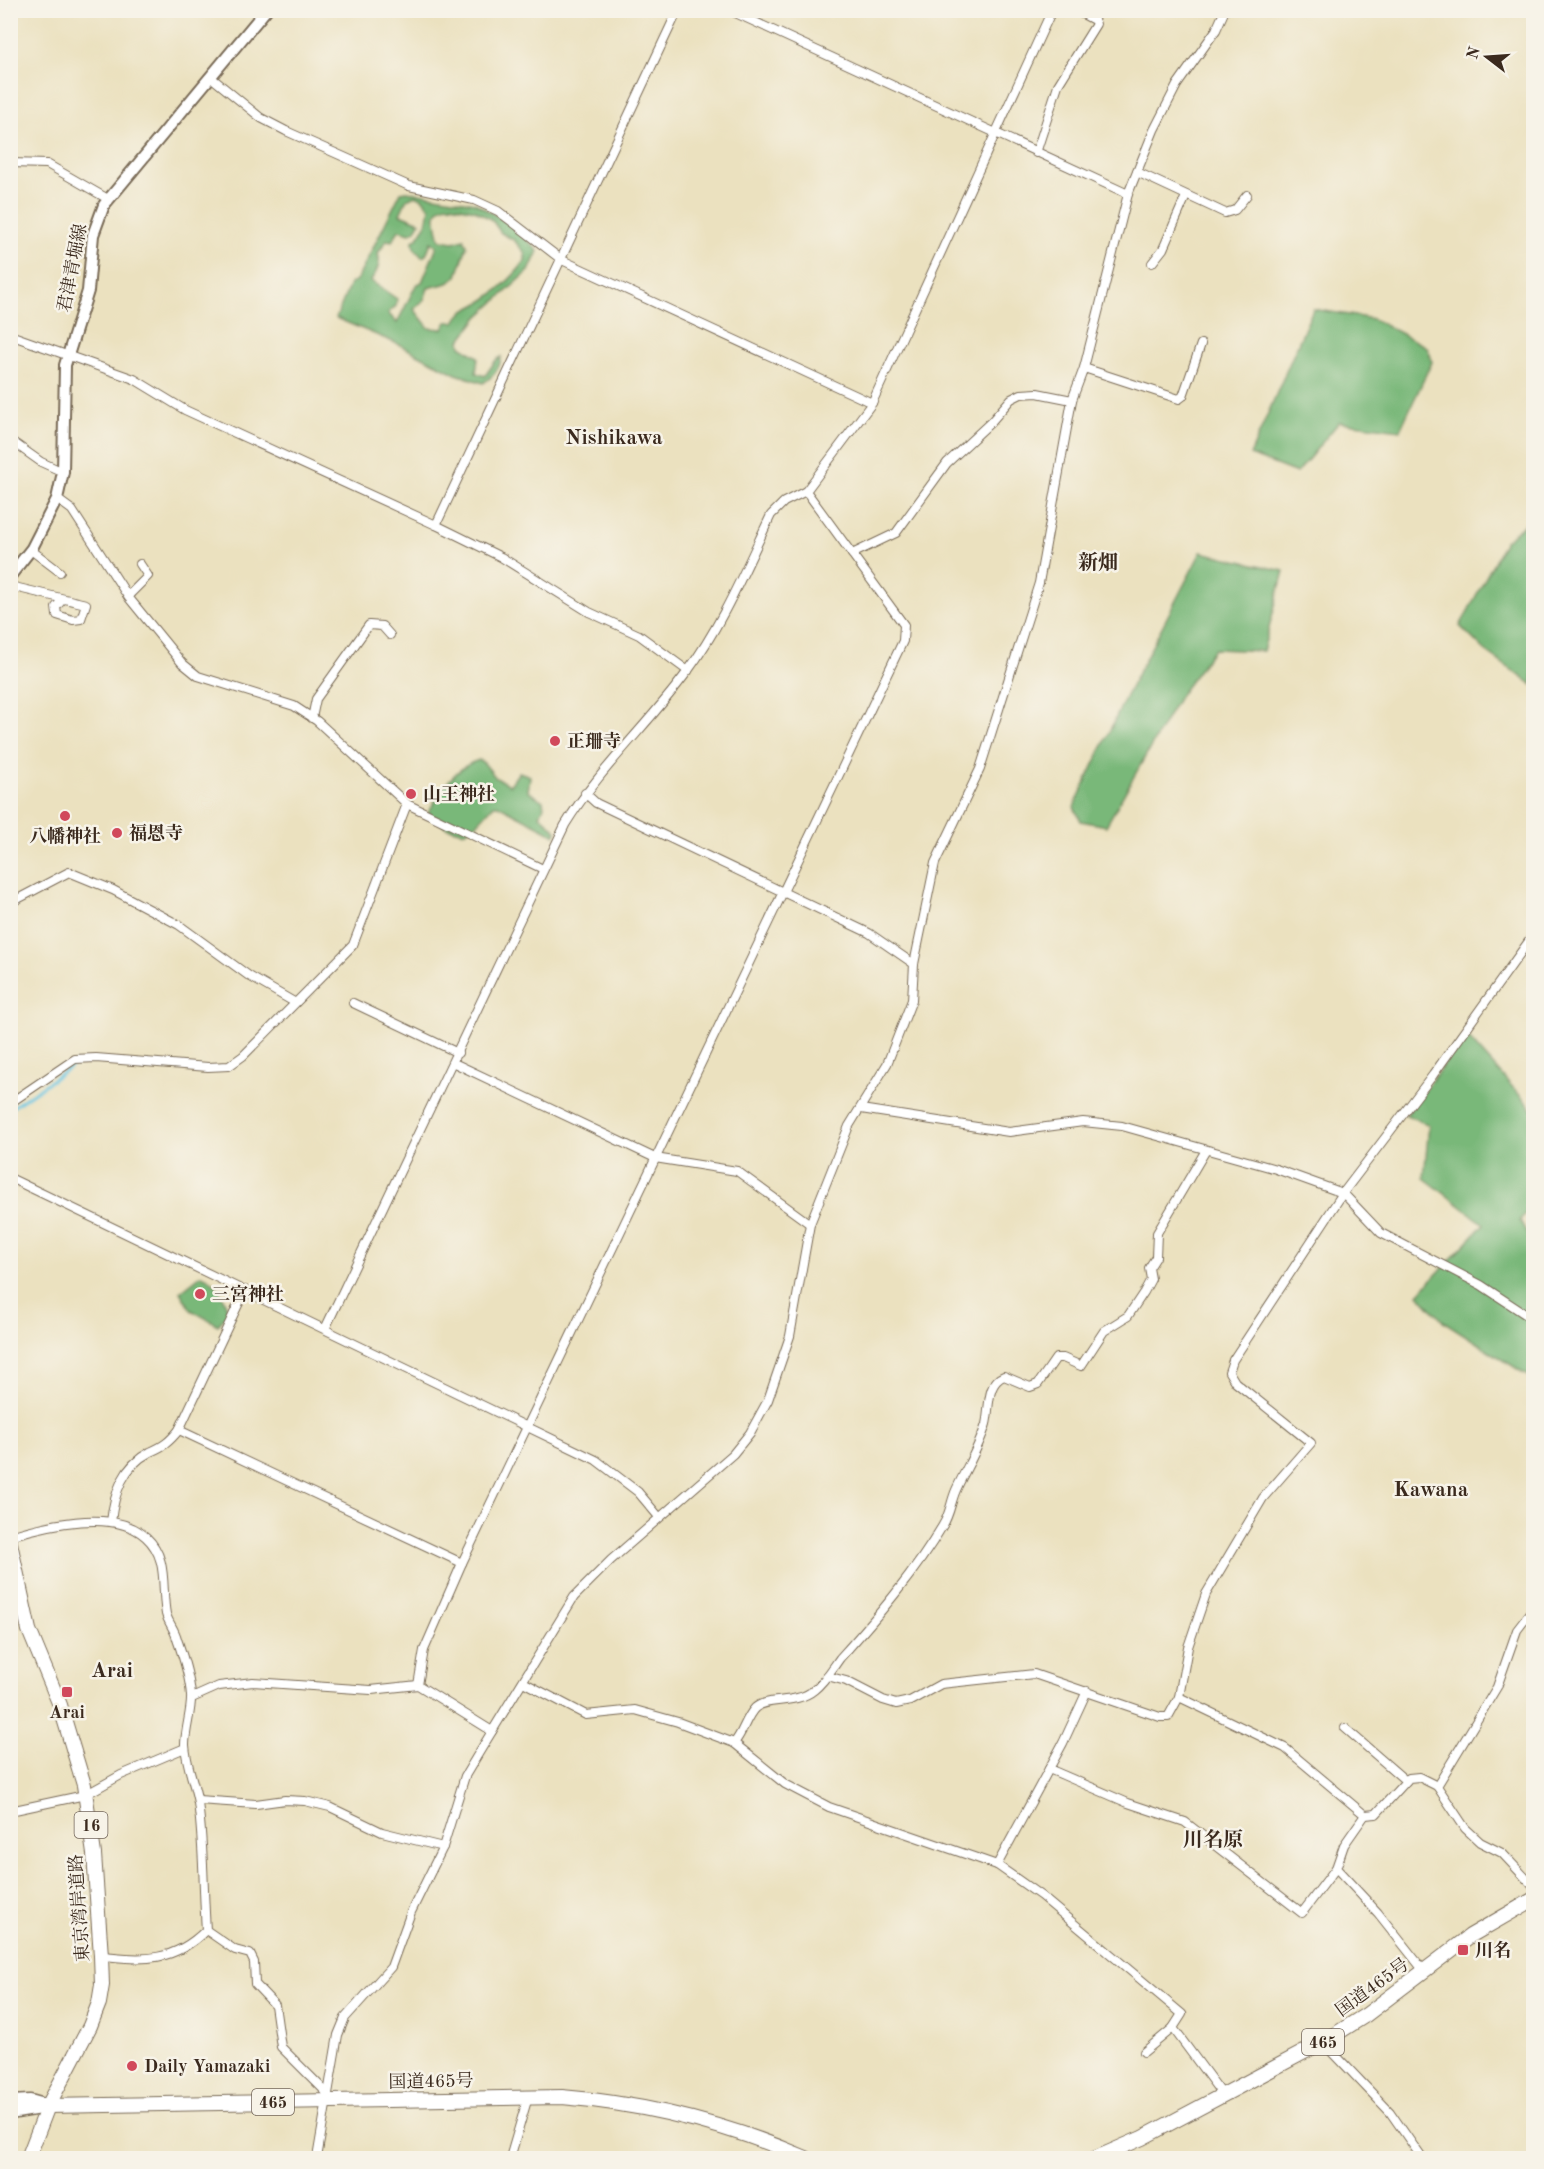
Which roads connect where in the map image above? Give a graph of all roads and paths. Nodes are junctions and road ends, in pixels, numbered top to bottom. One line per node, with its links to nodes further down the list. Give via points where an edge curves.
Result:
1 (266, 10): 7 (main road, 君津青堀線)
2 (678, 10): 16 (street)
3 (729, 10): 8 (street)
4 (1052, 10): 8 (street)
5 (1075, 10): 9 (street, via 1096,24 1058,85)
6 (1225, 10): 11 (street, via 1178,85)
7 (212, 78): 15 (main road, 君津青堀線); 16 (street, via 261,118 286,131 409,186 474,200 498,211)
8 (995, 134): 9 (street); 23 (street)
9 (1036, 153): 12 (street)
10 (10, 163): 15 (street, via 47,164)
11 (1137, 172): 12 (street); 14 (street)
12 (1128, 194): 21 (street)
13 (1247, 195): 14 (street, via 1235,210 1225,213)
14 (1186, 196): 17 (street, via 1163,249)
15 (108, 199): 20 (main road, 君津青堀線, via 96,224 88,291)
16 (562, 260): 23 (street); 28 (street)
17 (1152, 263)
18 (10, 335): 20 (street)
19 (1201, 344): 21 (street, via 1179,399)
20 (67, 355): 25 (main road, 君津青堀線); 28 (street, via 134,379 185,410)
21 (1084, 368): 22 (street)
22 (1072, 400): 30 (street, via 1036,393 1011,399 947,463 896,533); 46 (street, via 1039,583 980,769 935,863)
23 (872, 403): 26 (street)
24 (10, 440): 25 (street, via 40,462)
25 (63, 472): 27 (main road, 君津青堀線)
26 (806, 491): 30 (street); 38 (street, via 784,502 771,515)
27 (57, 499): 29 (main road, 君津青堀線); 35 (street, via 84,525)
28 (436, 525): 38 (street, via 501,557 589,612 639,635)
29 (31, 550): 32 (main road, 君津青堀線); 33 (street, via 58,570)
30 (852, 554): 43 (street, via 904,626 903,641)
31 (140, 564): 35 (street, via 148,576)
32 (10, 576)
33 (49, 576)
34 (10, 586): 36 (street)
35 (128, 596): 39 (street, via 182,663 198,676 286,703)
36 (63, 599)
37 (390, 634): 39 (street, via 382,626 369,625 316,699)
38 (688, 671): 40 (street)
39 (312, 718): 41 (street)
40 (585, 794): 42 (street); 43 (street, via 596,803)
41 (407, 804): 42 (street); 47 (street, via 353,945)
42 (543, 868): 49 (street)
43 (782, 891): 46 (street, via 868,933); 54 (street)
44 (10, 903): 47 (street, via 69,872 179,925 249,976)
45 (1533, 934): 56 (street, via 1434,1075)
46 (914, 964): 52 (street, via 912,1000 887,1064)
47 (294, 1002): 51 (street, via 229,1066 75,1059)
48 (353, 1003): 49 (street)
49 (458, 1053): 50 (street)
50 (453, 1062): 54 (street); 60 (street)
51 (10, 1103)
52 (861, 1108): 53 (street, via 1009,1132 1083,1122 1122,1126); 57 (street, via 849,1126)
53 (1206, 1150): 56 (street); 69 (street, via 1157,1233 1159,1244 1149,1268 1150,1279 1128,1316 1104,1331 1081,1366 1056,1358 1038,1384 1030,1387 1004,1376 997,1379 992,1386 986,1424 945,1523 888,1602)
54 (655, 1158): 57 (street, via 737,1171); 61 (street)
55 (10, 1178): 58 (street)
56 (1343, 1192): 59 (street, via 1381,1233 1481,1284); 73 (street, via 1228,1372 1235,1382 1311,1443 1263,1498 1206,1594 1188,1647)
57 (810, 1224): 63 (street, via 790,1336 768,1400 733,1454)
58 (245, 1290): 60 (street); 62 (street)
59 (1533, 1320)
60 (325, 1329): 61 (street)
61 (527, 1425): 63 (street, via 596,1460 638,1492); 67 (street)
62 (179, 1430): 64 (street, via 166,1446 131,1466 113,1496); 67 (street)
63 (659, 1517): 70 (street, via 574,1597)
64 (111, 1522): 65 (street, via 50,1524); 74 (street, via 141,1533 160,1558 166,1615 177,1637)
65 (10, 1536)
66 (10, 1543): 82 (highway, 東京湾岸道路 / 16, via 29,1630 63,1716)
67 (462, 1563): 71 (street, via 424,1650)
68 (1533, 1608): 81 (street, via 1517,1630 1497,1687)
69 (827, 1676): 72 (street, via 896,1704 941,1684 1034,1674); 77 (street, via 813,1691 796,1699 764,1702 754,1709)
70 (523, 1682): 76 (street); 77 (street, via 586,1715 635,1710)
71 (418, 1685): 74 (street, via 371,1690 253,1682 219,1686); 76 (street)
72 (1087, 1691): 73 (street, via 1168,1718); 79 (street)
73 (1179, 1697): 85 (street, via 1285,1748)
74 (192, 1698): 78 (street, via 186,1719)
75 (1345, 1728): 80 (street)
76 (492, 1731): 86 (street, via 465,1776)
77 (734, 1743): 87 (street, via 785,1784 829,1807)
78 (185, 1748): 82 (street, via 121,1775); 83 (street)
79 (1049, 1769): 87 (street); 88 (street, via 1185,1822 1302,1913)
80 (1406, 1781): 81 (street, via 1419,1777); 85 (street, via 1376,1814)
81 (1437, 1786): 89 (street, via 1465,1828 1480,1842 1502,1853)
82 (86, 1795): 84 (street); 92 (highway, 東京湾岸道路 / 16)
83 (198, 1800): 86 (street, via 256,1804 305,1801 330,1807 382,1832); 91 (street)
84 (10, 1811)
85 (1365, 1815): 88 (street, via 1344,1845)
86 (443, 1847): 99 (street, via 411,1912 391,1967 345,2018)
87 (997, 1865): 94 (street, via 1041,1896 1182,2014)
88 (1336, 1868): 93 (street)
89 (1533, 1887)
90 (1533, 1899): 93 (highway, 国道465号 / 465, via 1470,1936)
91 (206, 1930): 92 (street, via 190,1946 148,1960); 99 (street, via 235,1950 250,1954 255,1984 275,2004 281,2047)
92 (101, 1956): 101 (highway, 東京湾岸道路 / 16, via 99,2003)
93 (1424, 1971): 95 (highway, 国道465号 / 465)
94 (1173, 2028): 96 (street); 97 (street)
95 (1323, 2042): 97 (highway, 国道465号 / 465); 108 (street, via 1390,2112)
96 (1144, 2052)
97 (1222, 2094): 103 (highway, 国道465号 / 465)
98 (528, 2096): 99 (highway, 国道465号 / 465); 106 (street); 107 (highway, 国道465号 / 465, via 606,2101 658,2110 736,2131)
99 (326, 2097): 101 (highway, 国道465号 / 465); 105 (street)
100 (10, 2102): 101 (main road, via 30,2101)
101 (48, 2106): 102 (main road); 104 (highway, 東京湾岸道路 / 16)
102 (10, 2113)
103 (1103, 2157)
104 (28, 2158)
105 (317, 2158)
106 (510, 2158)
107 (806, 2158)
108 (1422, 2158)

